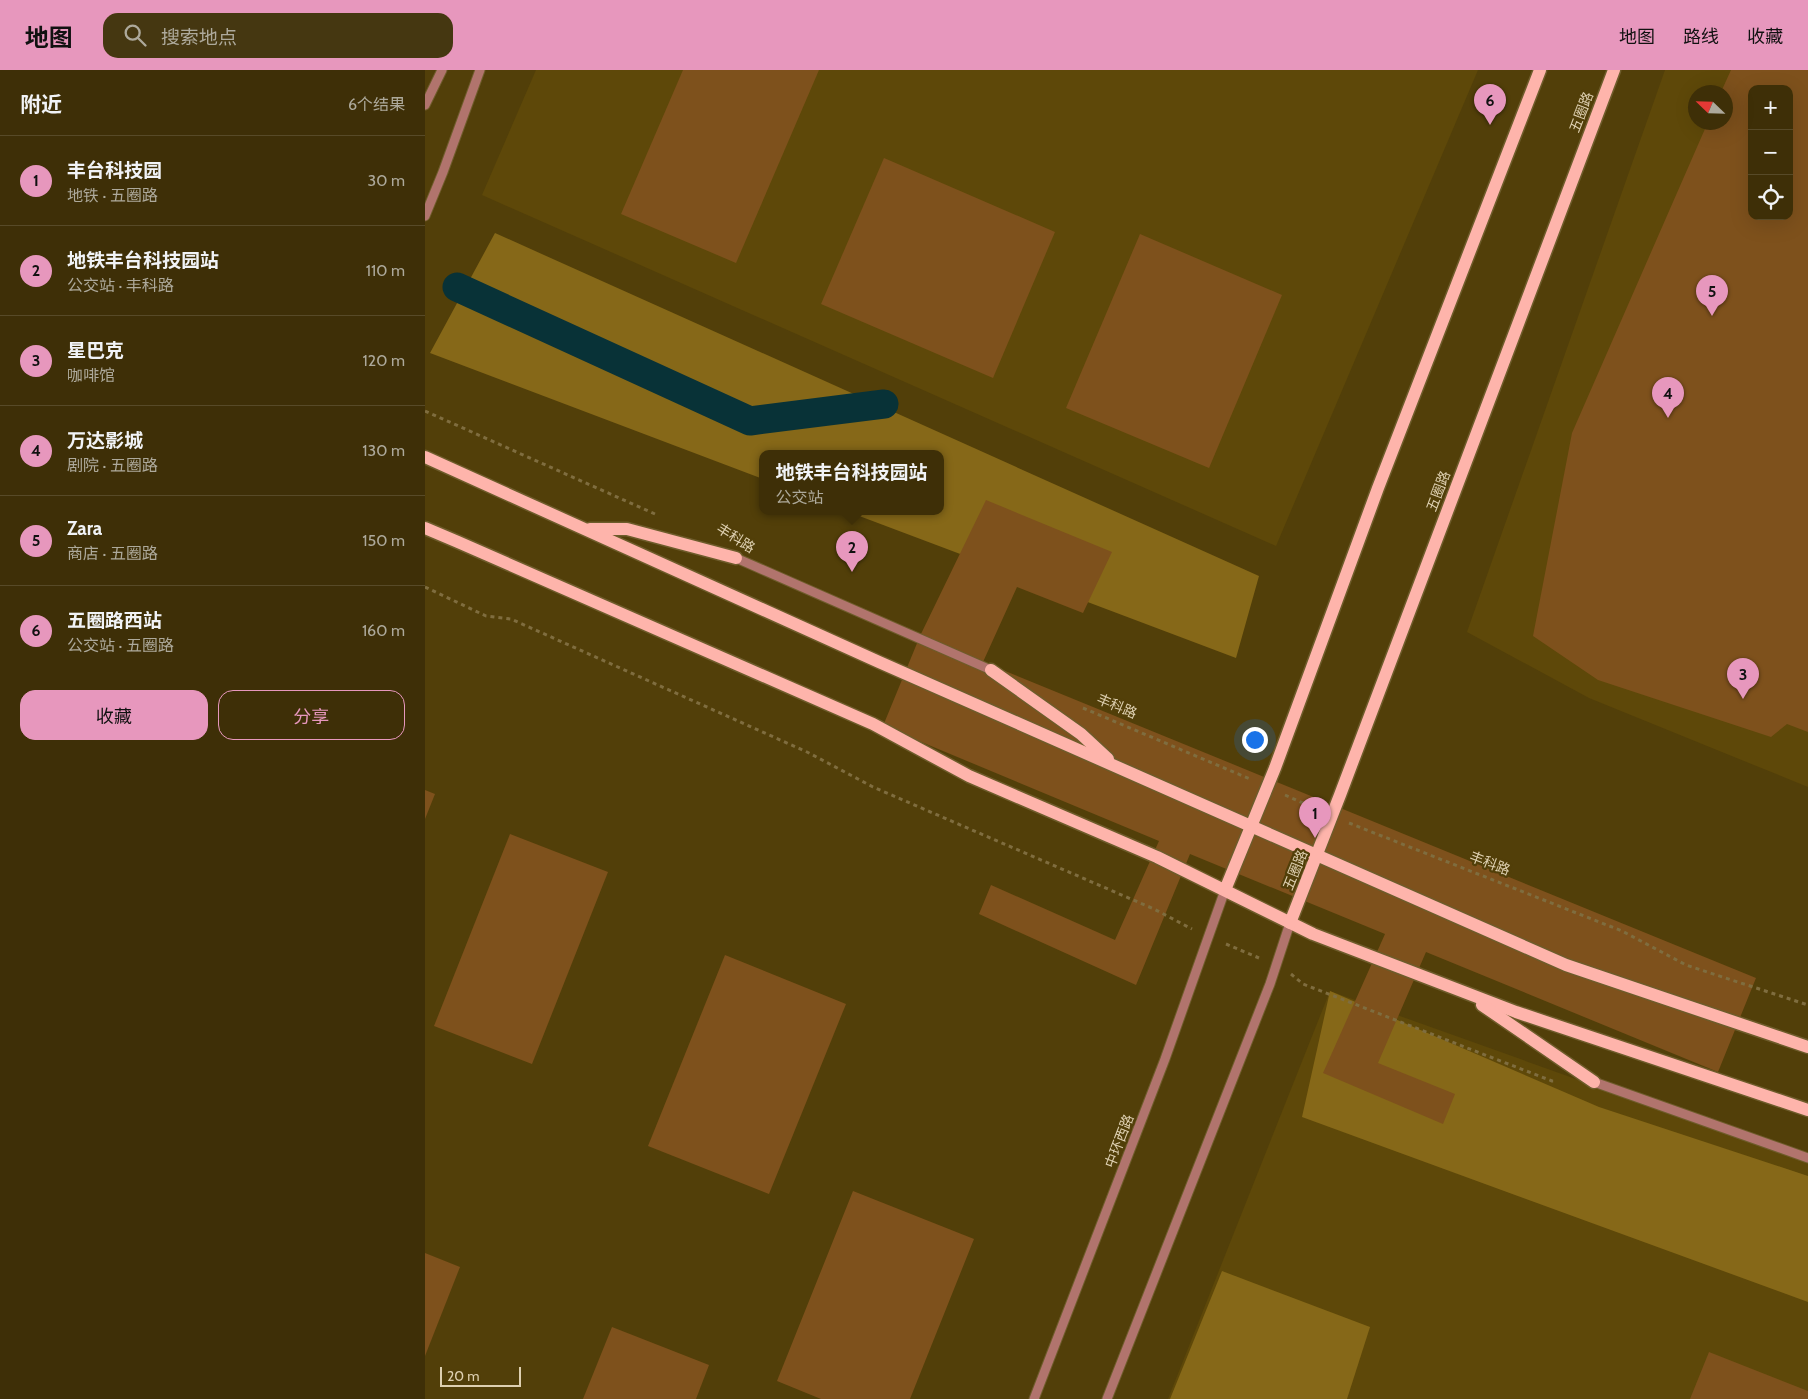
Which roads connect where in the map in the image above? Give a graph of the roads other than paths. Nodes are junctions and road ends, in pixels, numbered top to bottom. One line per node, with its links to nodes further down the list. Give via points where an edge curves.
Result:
1 (442, 70): 5 (street)
2 (480, 70): 6 (street)
3 (1539, 70): 13 (main road)
4 (1614, 70): 14 (main road, 五圈路)
5 (425, 106)
6 (425, 216)
7 (425, 456): 9 (main road)
8 (425, 528): 15 (main road, via 873,724 969,776)
9 (585, 529): 10 (main road, via 627,528); 12 (main road)
10 (736, 558): 11 (street, 丰科路)
11 (991, 670): 12 (main road, via 1081,734)
12 (1116, 766): 13 (main road)
13 (1252, 827): 14 (main road); 15 (main road)
14 (1317, 855): 16 (main road, 五圈路); 18 (main road, via 1566,966)
15 (1225, 890): 16 (main road); 22 (street, 中环西路, via 1165,1059)
16 (1290, 922): 17 (main road, via 1313,934); 23 (street, via 1198,1171)
17 (1466, 993): 19 (main road); 20 (main road)
18 (1808, 1046)
19 (1594, 1082): 21 (street)
20 (1808, 1110)
21 (1808, 1158)
22 (1034, 1399)
23 (1107, 1399)

